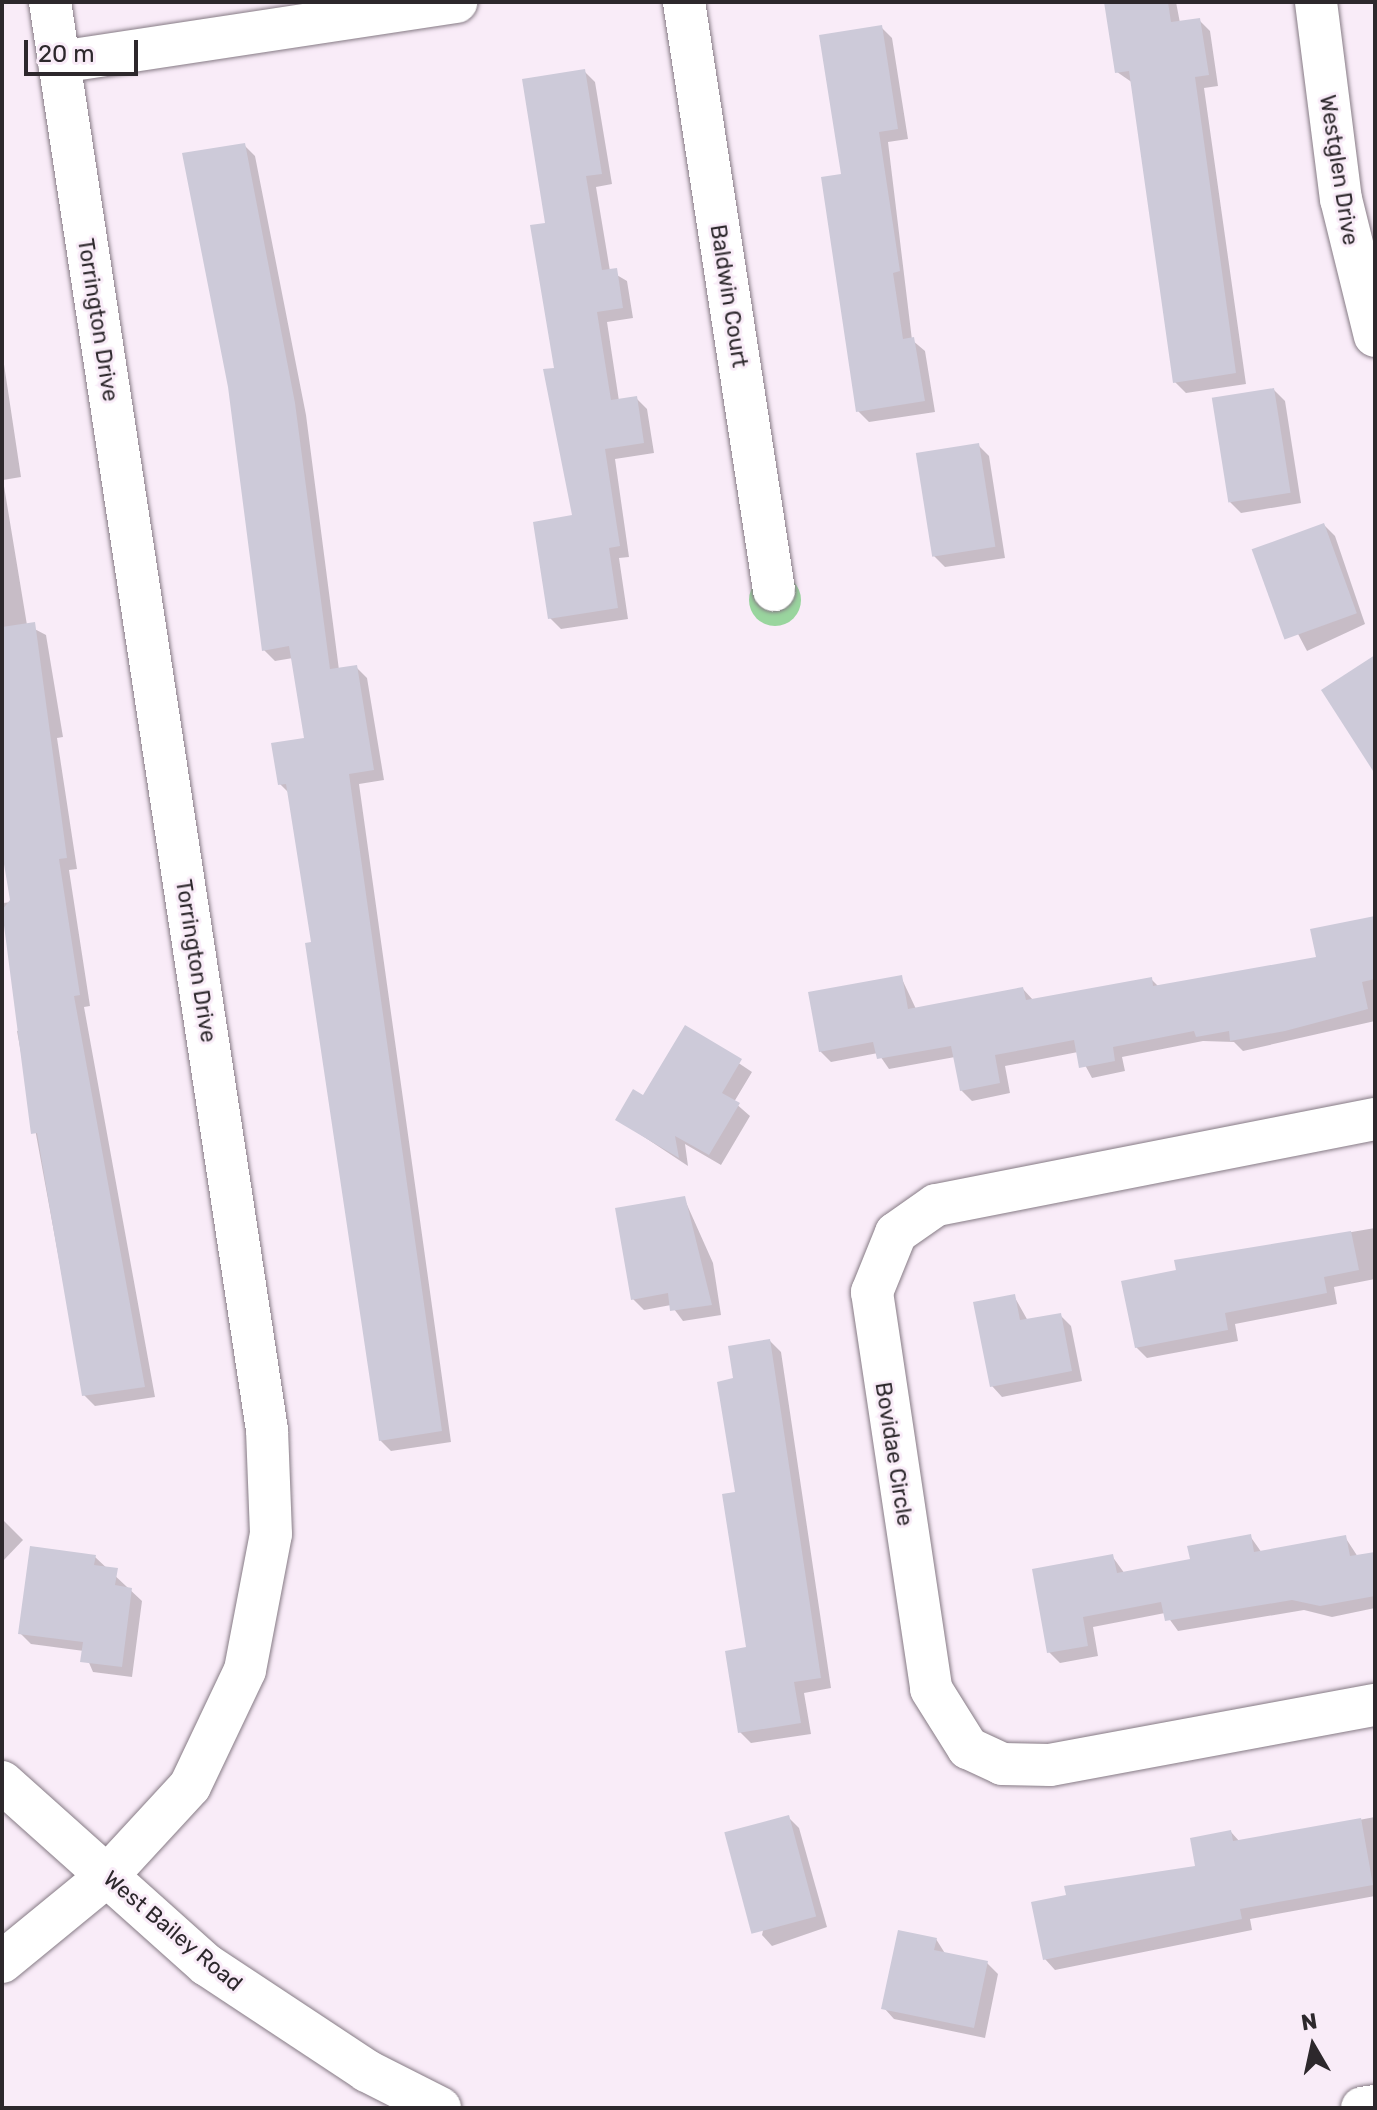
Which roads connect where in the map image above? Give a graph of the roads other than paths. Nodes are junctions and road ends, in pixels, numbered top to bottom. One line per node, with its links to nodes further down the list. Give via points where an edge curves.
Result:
1 (50, 2): 5 (street, Torrington Drive)
2 (457, 2): 5 (street)
3 (684, 2): 7 (street, Baldwin Court)
4 (1316, 2): 6 (street, Westglen Drive, via 1341,199)
5 (59, 62): 11 (street, Torrington Drive, via 271,1468 267,1578 245,1670 190,1786)
6 (1375, 336)
7 (774, 590)
8 (1375, 1119): 9 (street, Bovidae Circle, via 936,1205 896,1233 872,1292 931,1689 968,1748 1002,1764 1050,1765)
9 (1375, 1705)
10 (2, 1782): 11 (street, West Bailey Road)
11 (107, 1876): 12 (street, Torrington Drive); 14 (street, West Bailey Road, via 207,1965 282,2018)
12 (2, 1962)
13 (1375, 2106): 15 (street)
14 (440, 2108)
15 (1362, 2108)

